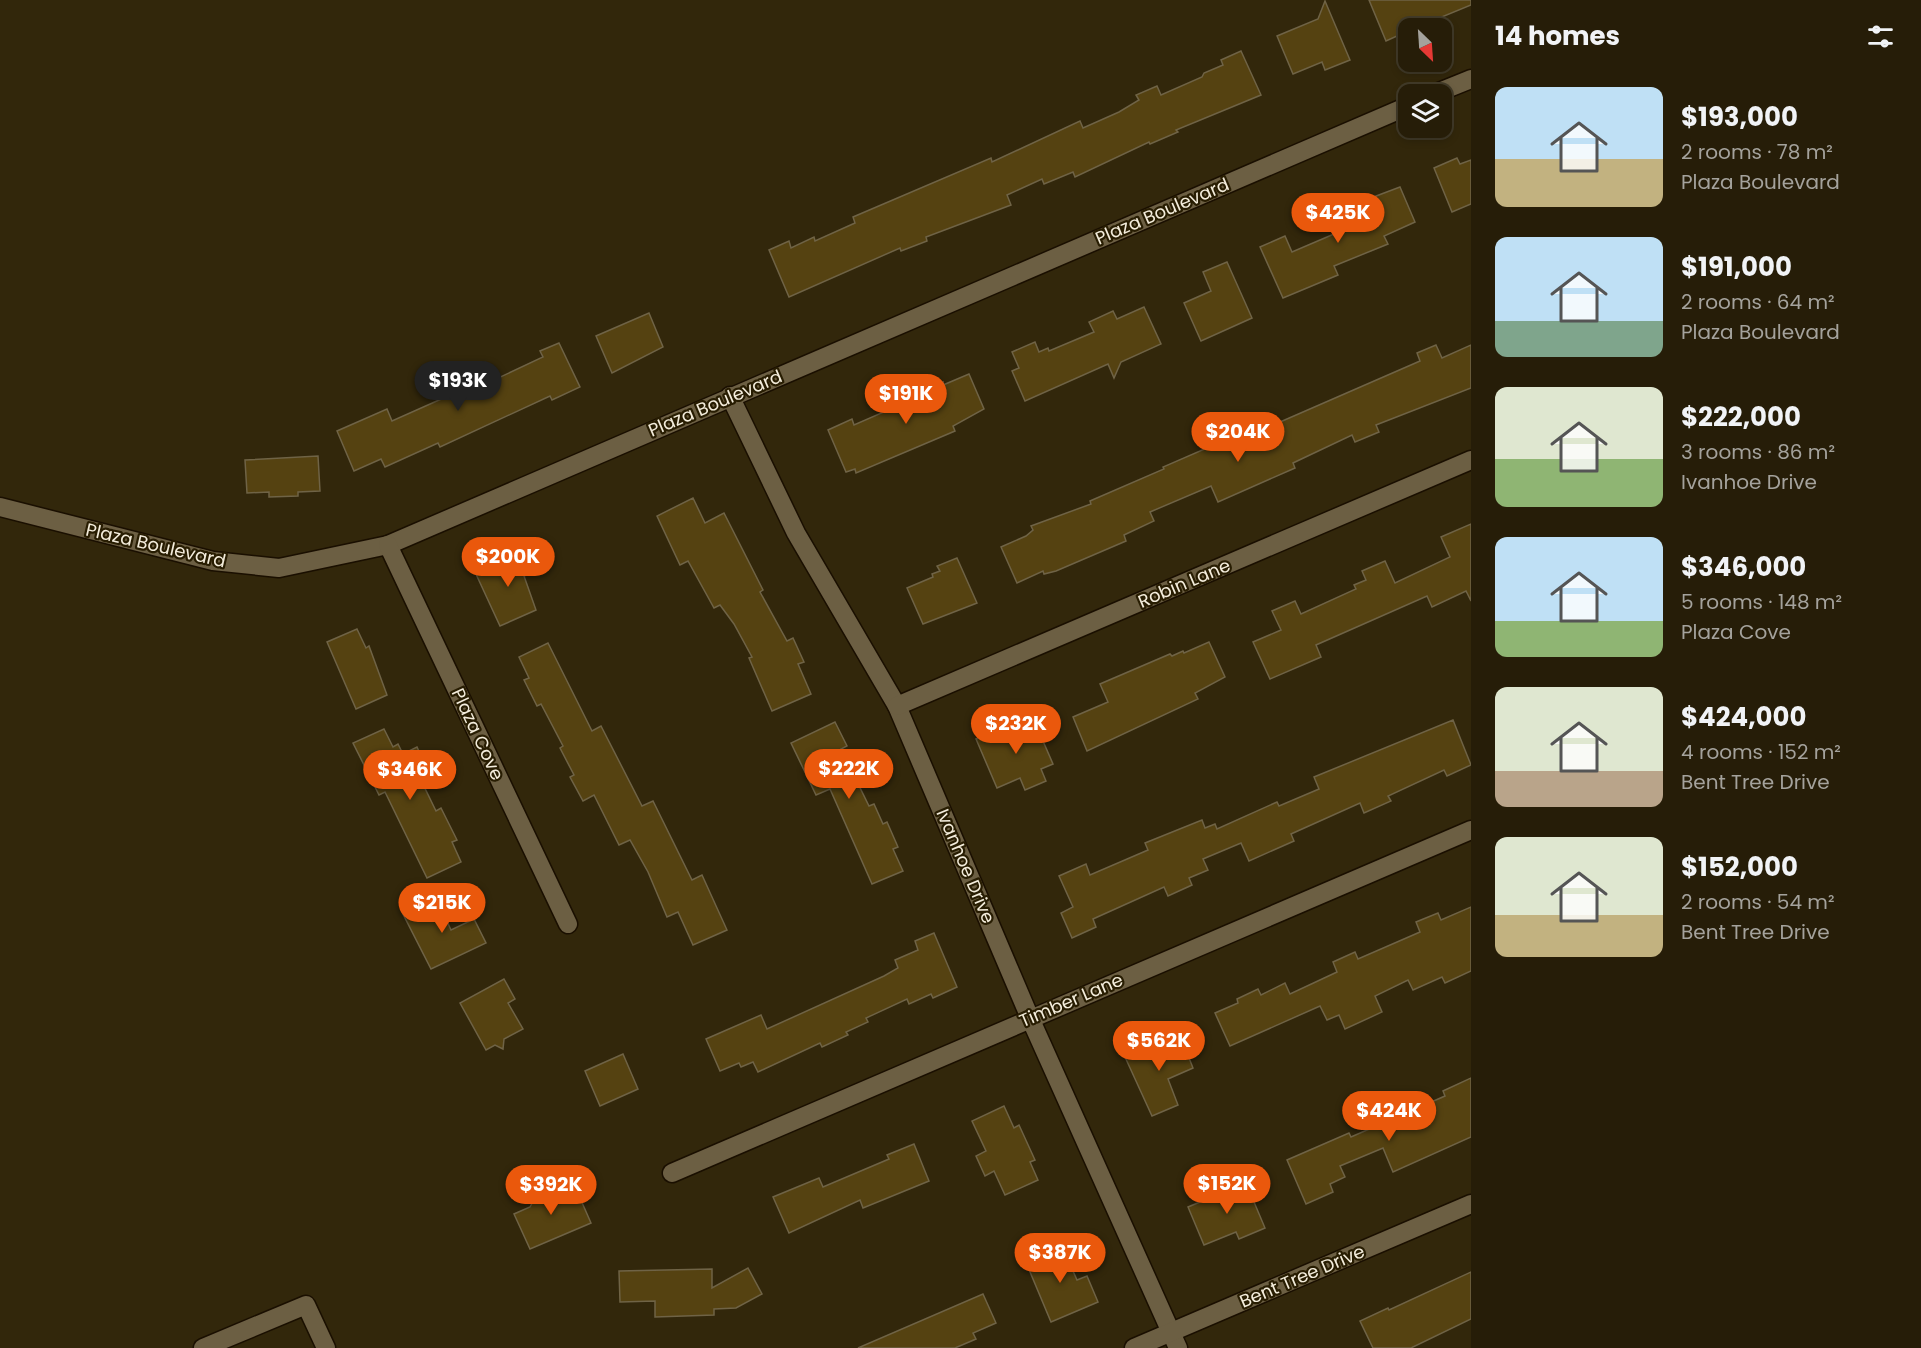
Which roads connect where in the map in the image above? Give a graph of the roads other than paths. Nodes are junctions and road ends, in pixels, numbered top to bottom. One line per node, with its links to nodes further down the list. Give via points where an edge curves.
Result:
1 (1471, 79): 2 (street)
2 (1452, 87)
3 (1398, 110): 4 (street, Plaza Boulevard)
4 (730, 396): 7 (street, Plaza Boulevard); 8 (street, Ivanhoe Drive, via 796,533)
5 (1471, 460): 8 (street, Robin Lane)
6 (0, 507): 7 (street, Plaza Boulevard, via 213,561 279,568)
7 (388, 544): 10 (street, Plaza Cove)
8 (897, 706): 11 (street, Ivanhoe Drive)
9 (1471, 830): 11 (street, Timber Lane)
10 (568, 924)
11 (1030, 1018): 12 (street, Timber Lane); 14 (street, Ivanhoe Drive)
12 (672, 1173)
13 (1471, 1204): 14 (street, Bent Tree Drive)
14 (1174, 1340): 17 (street, Bent Tree Drive)
15 (203, 1348): 16 (street, via 306,1305)
16 (326, 1348)
17 (1134, 1348)

